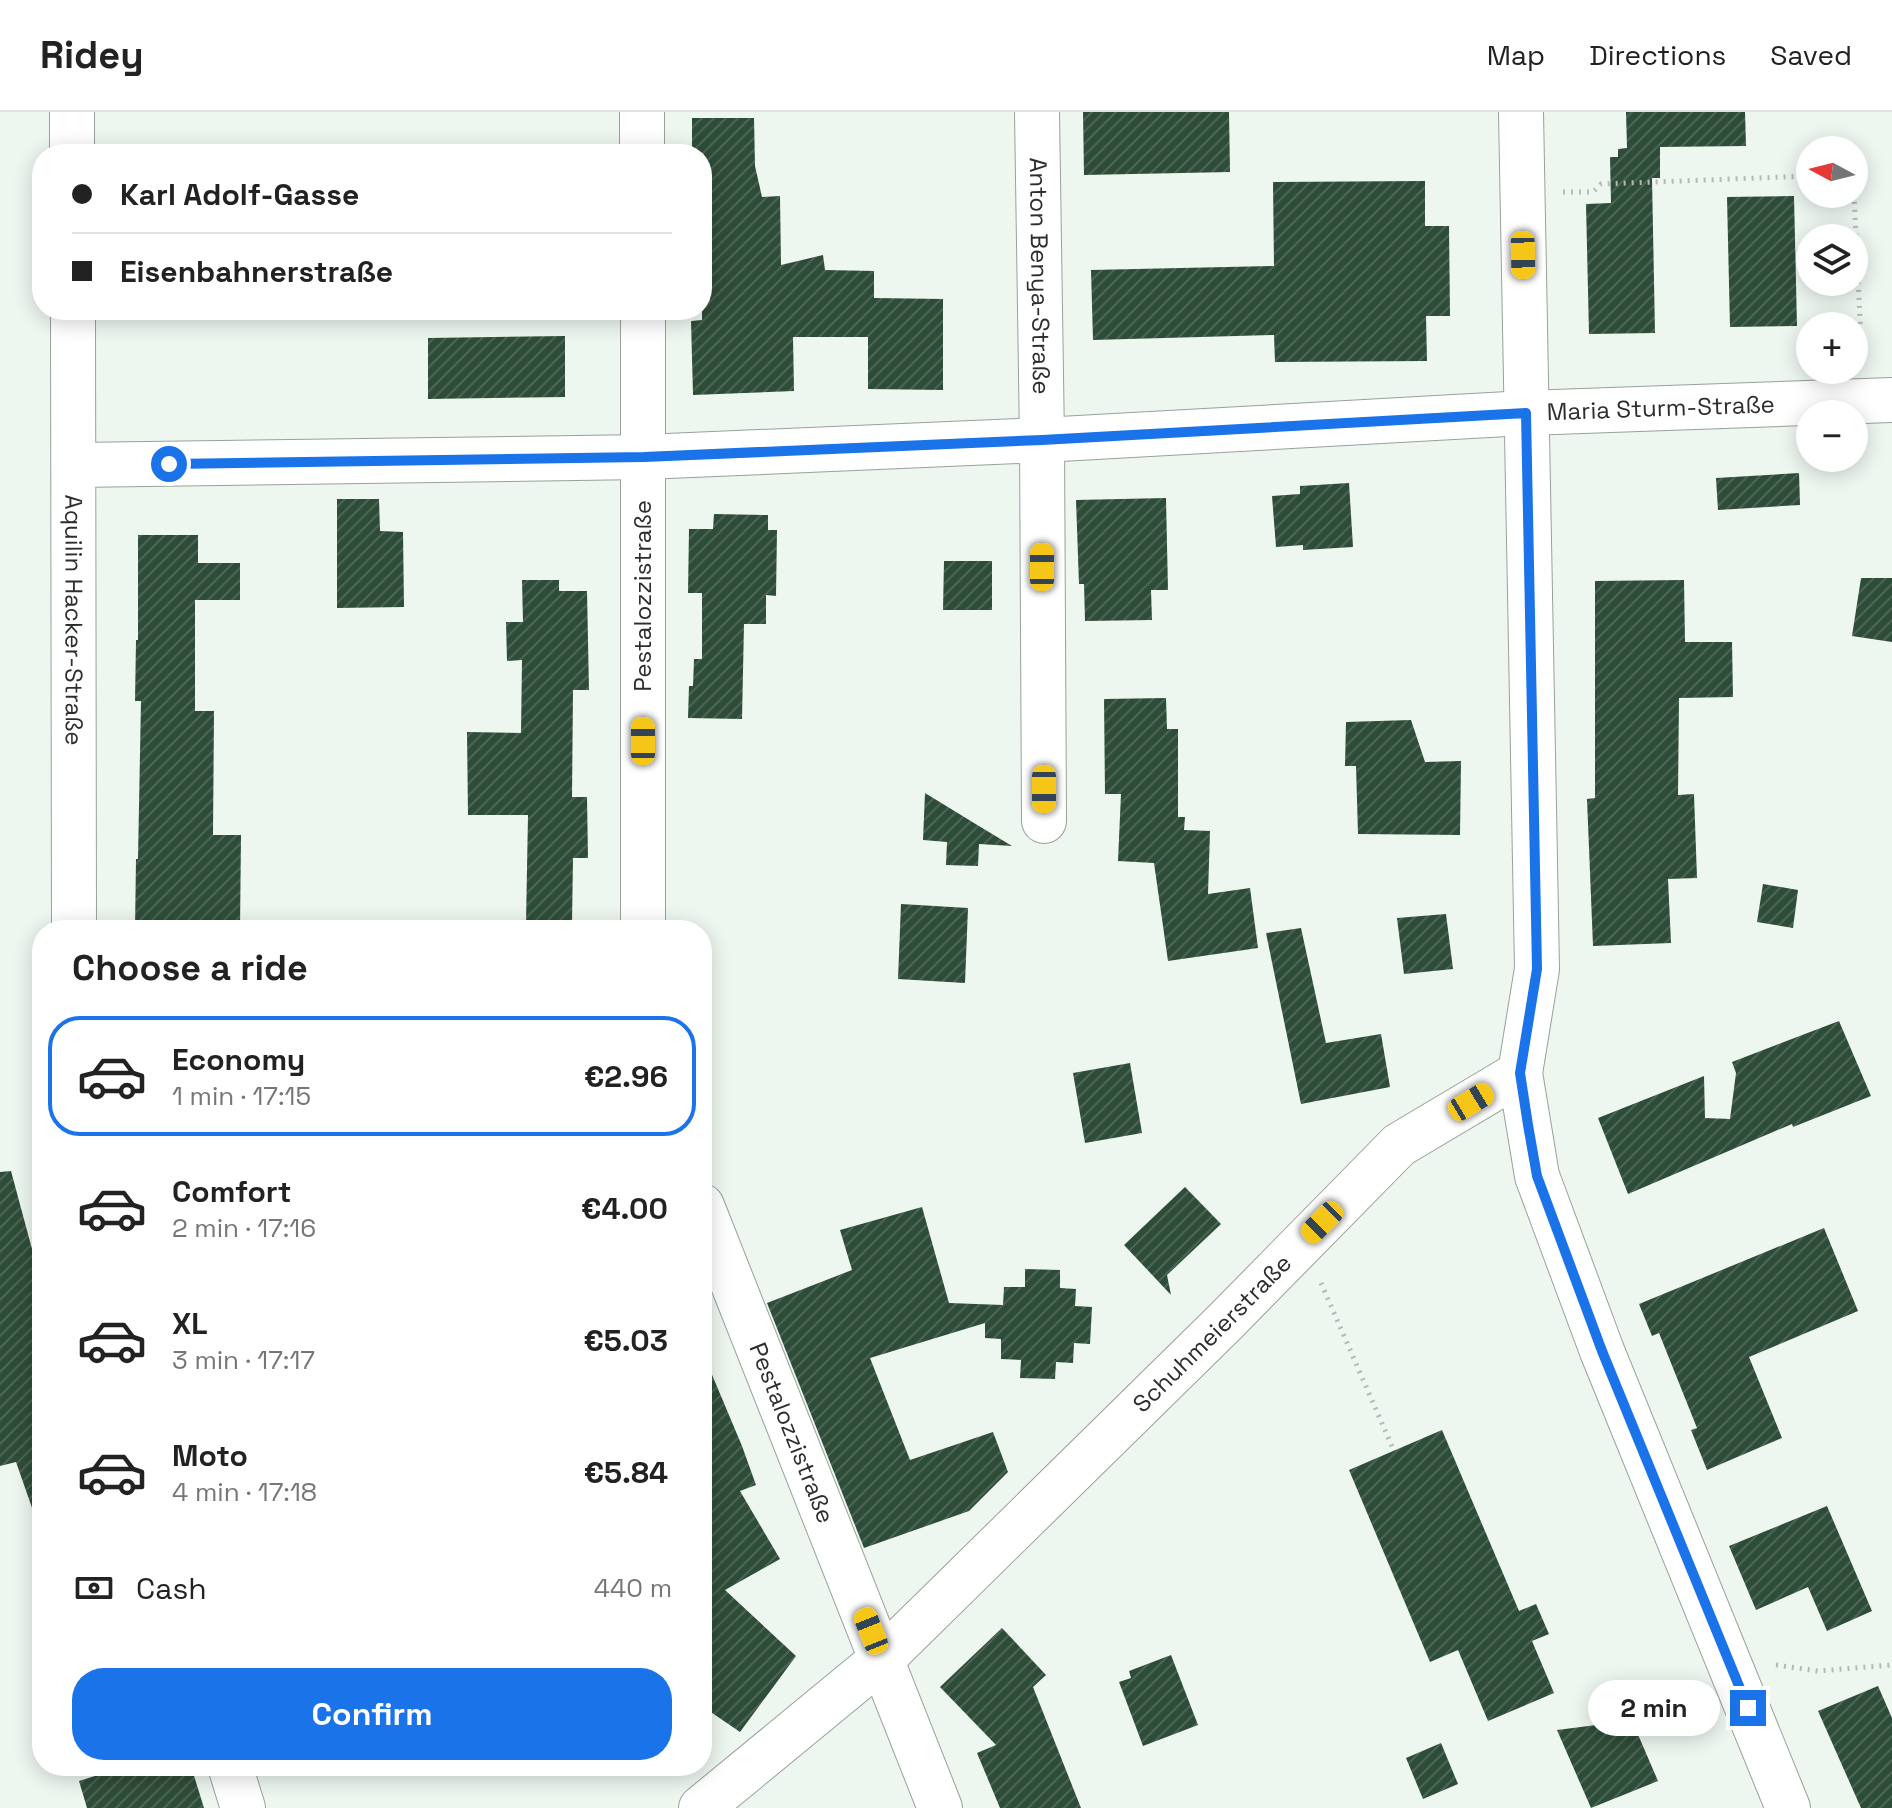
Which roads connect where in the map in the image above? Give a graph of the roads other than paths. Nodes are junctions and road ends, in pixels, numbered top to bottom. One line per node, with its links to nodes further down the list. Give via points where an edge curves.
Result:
1 (72, 112): 5 (street)
2 (642, 112): 6 (street)
3 (1037, 112): 11 (street, Anton Benya-Straße)
4 (1521, 112): 10 (street)
5 (72, 144)
6 (642, 144)
7 (73, 320): 13 (street, Aquilin Hacker-Straße)
8 (643, 320): 12 (street, Pestalozzistraße)
9 (1878, 400): 10 (street, Maria Sturm-Straße)
10 (1526, 413): 11 (street, Maria Sturm-Straße); 17 (street, via 1537,969)
11 (1042, 440): 12 (street, Maria Sturm-Straße); 14 (street, Anton Benya-Straße)
12 (644, 457): 13 (street, Maria Sturm-Straße); 16 (street, Pestalozzistraße)
13 (74, 465): 15 (street, Aquilin Hacker-Straße)
14 (1044, 821)
15 (74, 920)
16 (643, 920)
17 (1520, 1073): 19 (street, Schuhmeierstraße, via 1399,1145); 24 (street, via 1537,1176 1602,1351)
18 (712, 1231): 19 (street, Pestalozzistraße)
19 (882, 1659): 22 (street, Schuhmeierstraße); 23 (street, Pestalozzistraße)
20 (233, 1776): 21 (street)
21 (243, 1808)
22 (701, 1808)
23 (940, 1808)
24 (1788, 1808)

